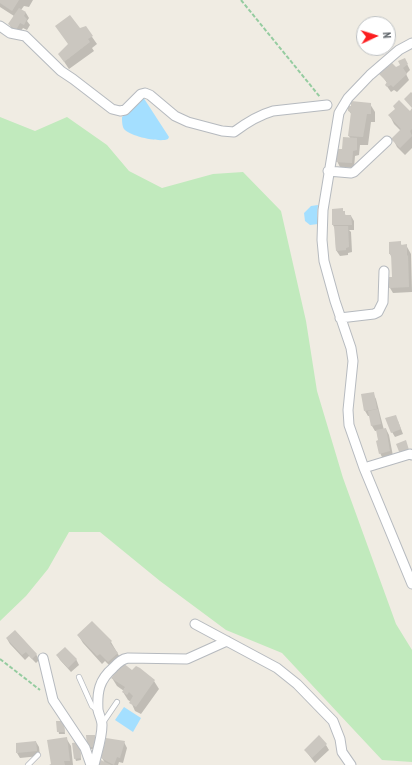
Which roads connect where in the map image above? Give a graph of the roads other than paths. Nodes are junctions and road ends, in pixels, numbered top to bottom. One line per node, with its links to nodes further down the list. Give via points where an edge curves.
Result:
1 (0, 26): 3 (street, via 10,33 25,36 61,71 112,109 120,111 125,110 145,93 175,116 188,122 234,132 273,111)
2 (412, 43): 5 (street, via 399,50 370,75 345,103 339,113)
3 (327, 106)
4 (387, 141): 5 (street, via 354,172)
5 (328, 171): 7 (street, via 322,240 324,261)
6 (384, 271): 7 (street, via 383,302 378,312)
7 (340, 318): 9 (street, via 353,361 349,425)
8 (412, 455): 9 (street)
9 (364, 468): 10 (street)
10 (412, 584)
11 (195, 624): 12 (street)
12 (227, 641): 16 (street, via 187,659 123,659 101,681); 22 (street, via 277,668 297,684 333,721 342,752)
13 (43, 658): 20 (street, via 53,700 85,748)
14 (79, 677): 16 (lane, via 92,706)
15 (117, 702): 17 (lane)
16 (98, 711): 17 (street)
17 (102, 724): 21 (street)
18 (38, 755): 19 (lane)
19 (28, 765)
20 (91, 765)
21 (94, 765)
22 (351, 765)

